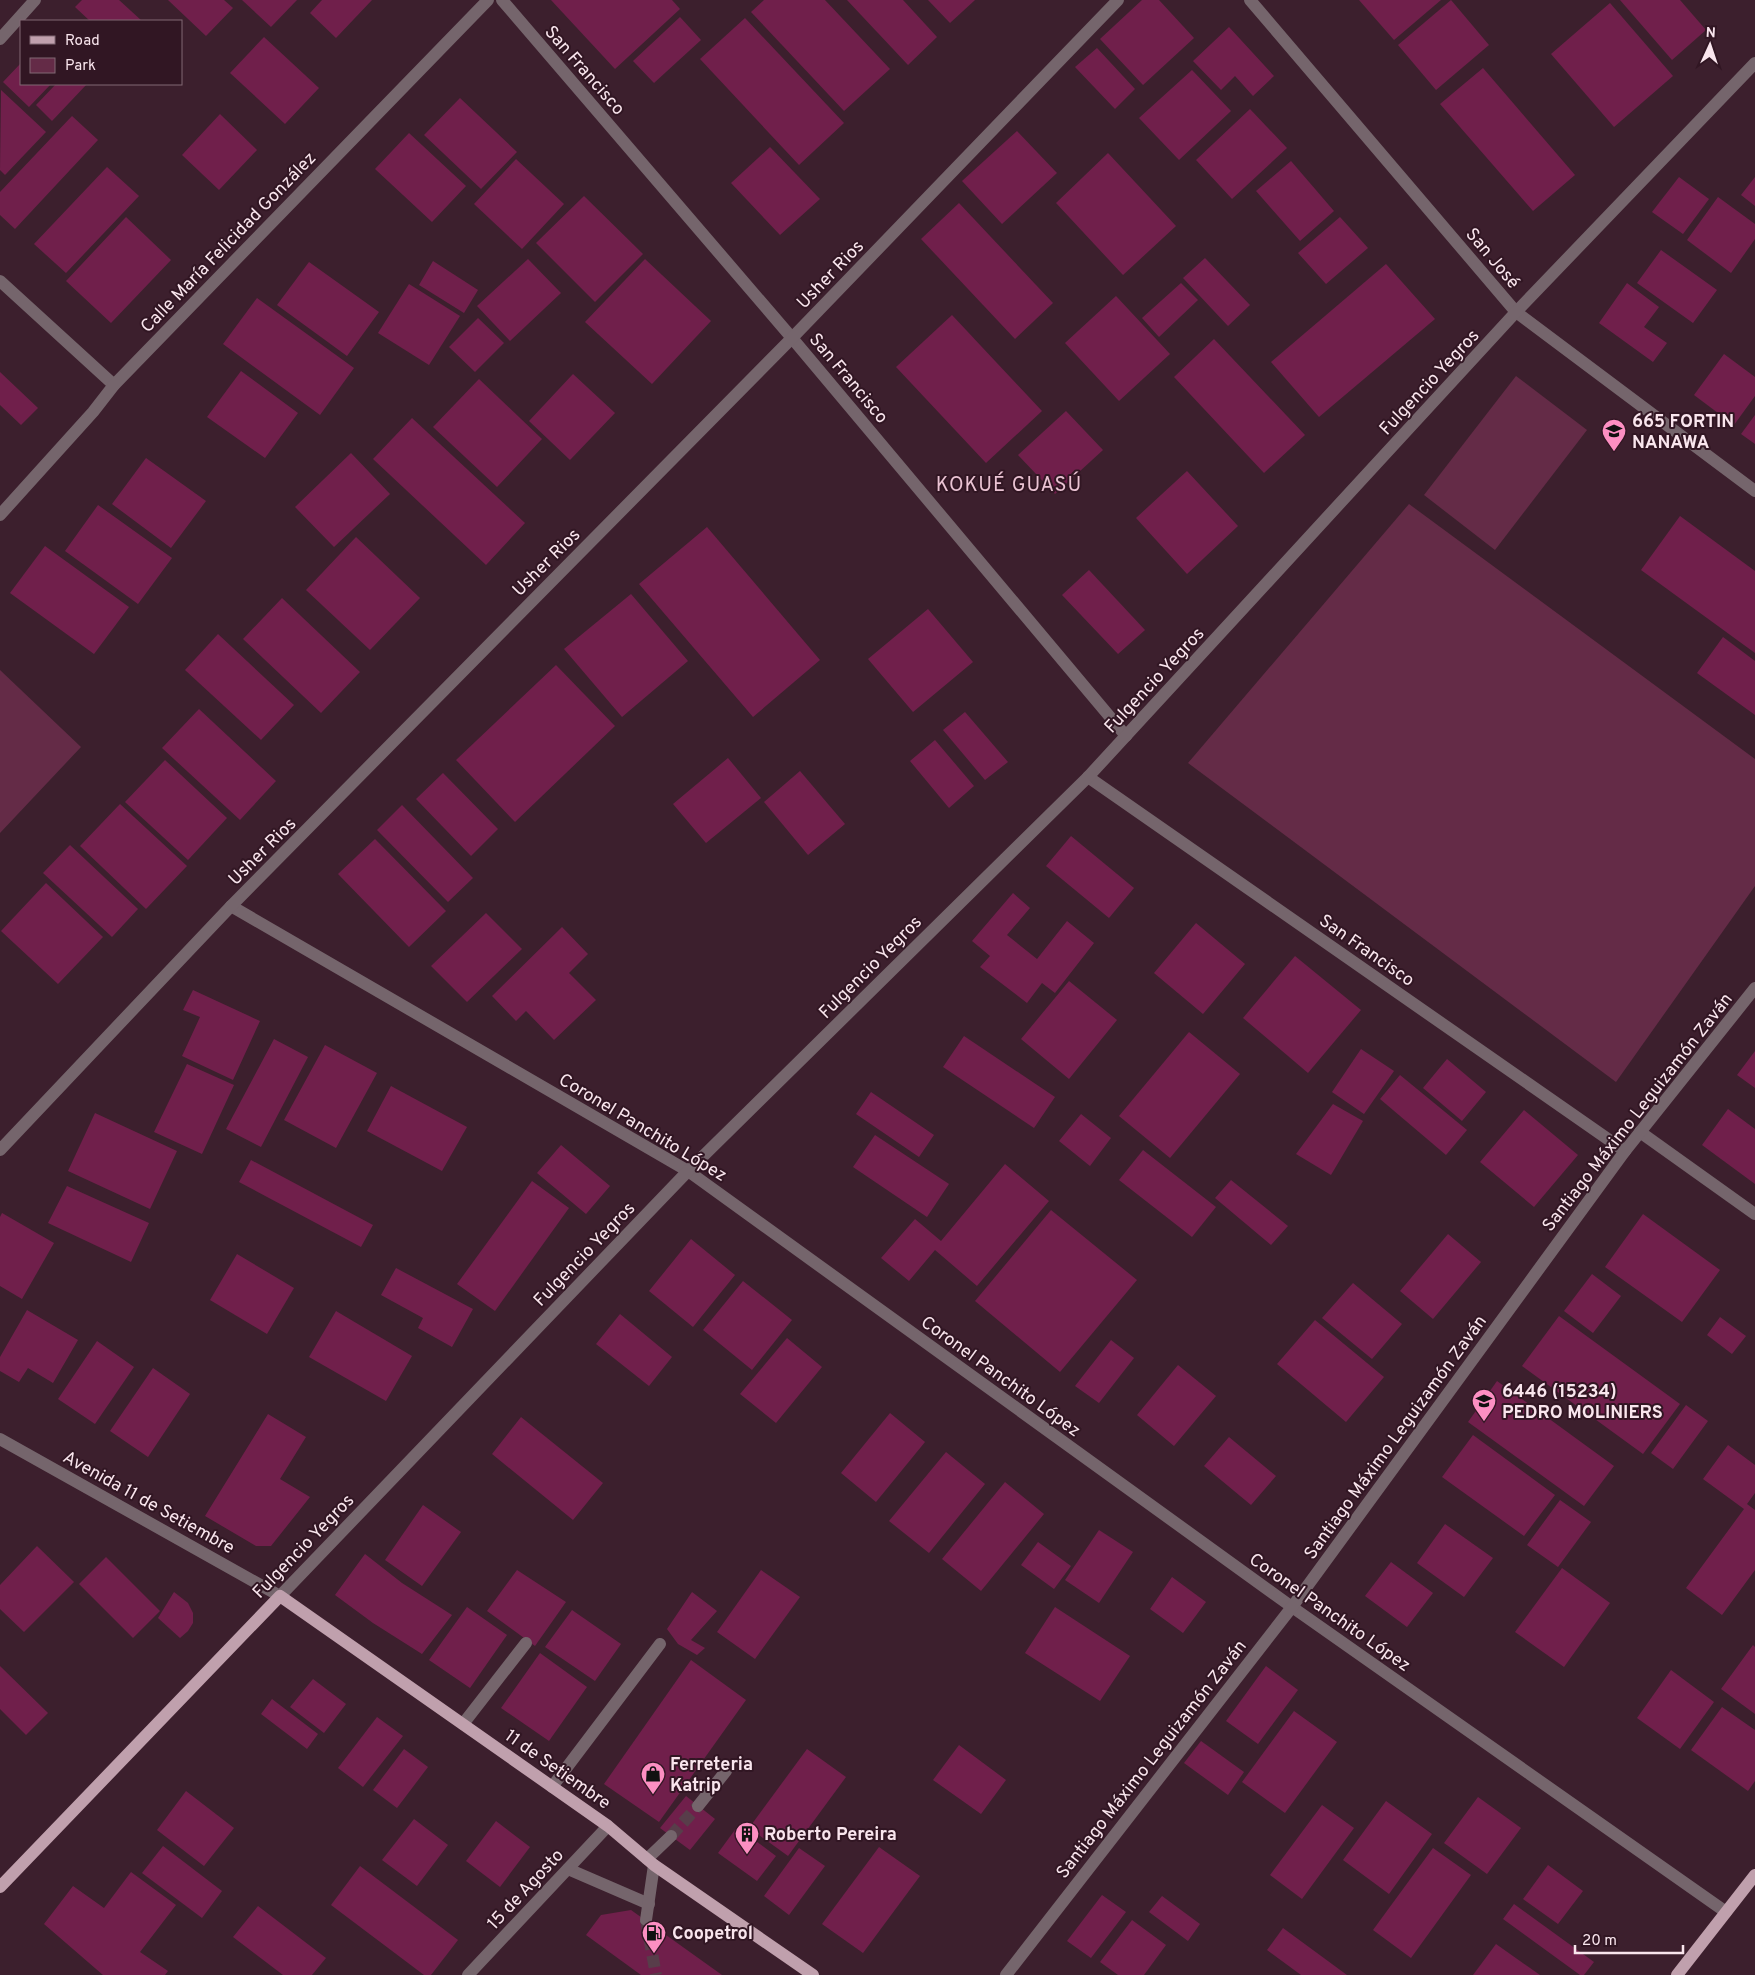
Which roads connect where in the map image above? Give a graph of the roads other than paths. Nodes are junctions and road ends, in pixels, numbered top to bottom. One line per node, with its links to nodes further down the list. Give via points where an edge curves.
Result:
1 (34, 0): 6 (street)
2 (488, 0): 11 (street, Calle María Felicidad González)
3 (502, 0): 10 (street, San Francisco)
4 (1118, 0): 10 (street, Usher Rios)
5 (1250, 0): 9 (street, San José)
6 (0, 39)
7 (1755, 63): 9 (street, Fulgencio Yegros)
8 (0, 281): 11 (street)
9 (1516, 312): 12 (street, San José); 14 (street, Fulgencio Yegros)
10 (792, 338): 14 (street, San Francisco); 16 (street, Usher Rios)
11 (114, 385): 13 (street, Calle María Felicidad González)
12 (1755, 491)
13 (0, 515)
14 (1126, 736): 15 (street, Fulgencio Yegros)
15 (1088, 777): 20 (street, San Francisco); 21 (street, Fulgencio Yegros)
16 (231, 906): 19 (street, Usher Rios); 21 (street, Coronel Panchito López)
17 (1755, 988): 18 (street, Santiago Máximo Leguizamón Zaván)
18 (1640, 1132): 20 (street, Santiago Máximo Leguizamón Zaván); 22 (street)
19 (0, 1150)
20 (1625, 1151): 25 (street, Santiago Máximo Leguizamón Zaván)
21 (688, 1171): 24 (street, Fulgencio Yegros); 25 (street, Coronel Panchito López)
22 (1755, 1214)
23 (0, 1439): 24 (street, Avenida 11 de Setiembre)
24 (280, 1596): 28 (main road, 11 de Setiembre); 37 (main road, Fulgencio Yegros)
25 (1292, 1607): 39 (street, Coronel Panchito López); 43 (street, Santiago Máximo Leguizamón Zaván)
26 (526, 1643): 28 (street)
27 (660, 1644): 30 (street)
28 (463, 1724): 30 (main road, 11 de Setiembre)
29 (726, 1771): 31 (street)
30 (552, 1787): 32 (main road, 11 de Setiembre)
31 (698, 1806)
32 (608, 1826): 34 (main road, 11 de Setiembre); 35 (street, 15 de Agosto)
33 (671, 1836): 34 (street)
34 (651, 1862): 38 (street); 42 (main road, 11 de Setiembre)
35 (568, 1868): 38 (street); 41 (street, 15 de Agosto)
36 (1755, 1876): 39 (main road)
37 (0, 1887)
38 (649, 1904): 40 (street)
39 (1726, 1912): 44 (main road)
40 (646, 1920)
41 (468, 1975)
42 (813, 1975)
43 (1006, 1975)
44 (1677, 1975)

